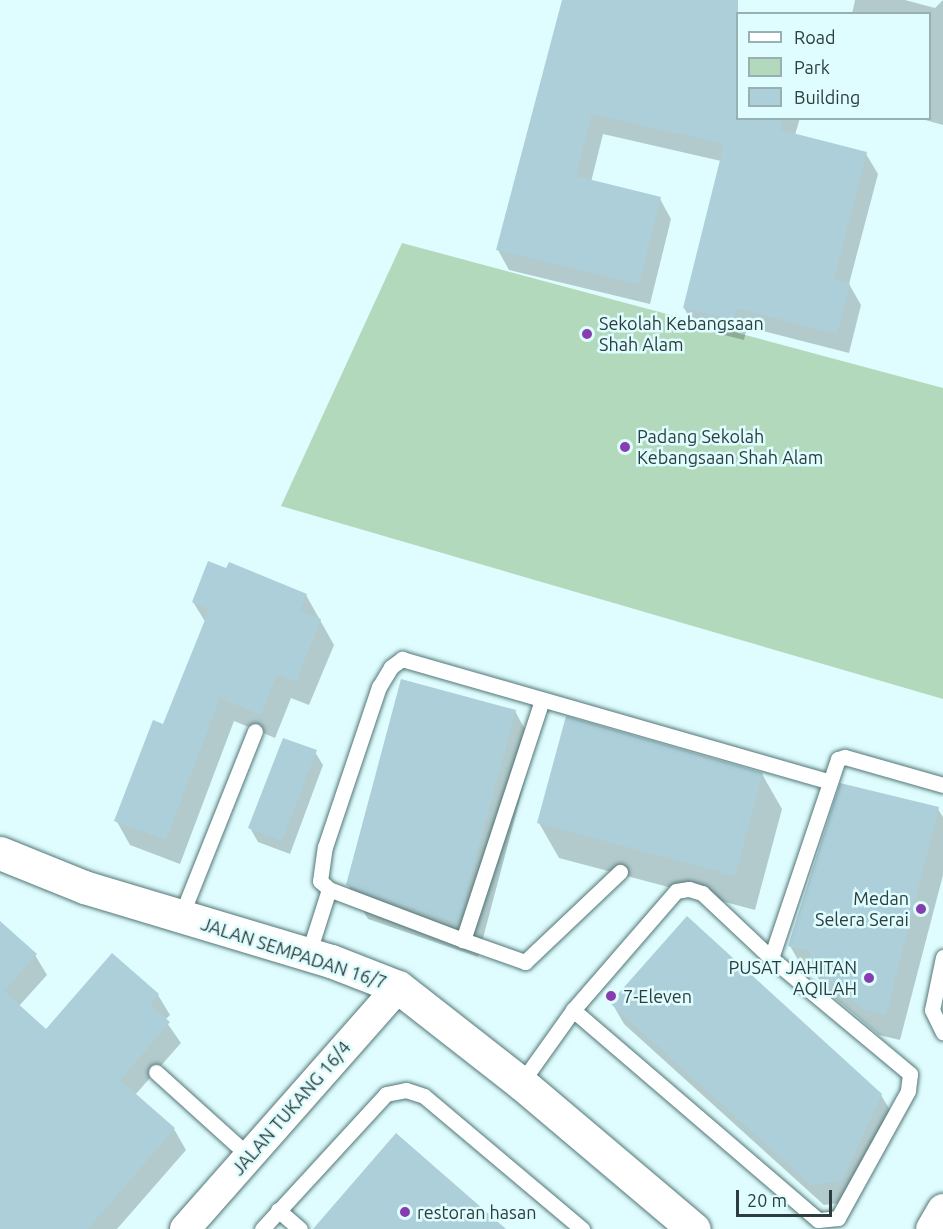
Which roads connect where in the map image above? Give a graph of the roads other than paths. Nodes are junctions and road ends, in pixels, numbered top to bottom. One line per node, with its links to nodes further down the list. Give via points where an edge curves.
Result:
1 (542, 700): 3 (lane); 7 (lane, via 402,659 391,667 379,687 325,848 320,881); 9 (lane)
2 (255, 731): 8 (lane)
3 (830, 782): 4 (lane, via 838,759 845,757); 12 (lane)
4 (943, 785)
5 (0, 853): 8 (street, JALAN SEMPADAN 16/7, via 84,887)
6 (620, 872): 9 (lane, via 525,962)
7 (329, 889): 9 (lane); 10 (lane)
8 (181, 916): 10 (street, JALAN SEMPADAN 16/7)
9 (463, 940)
10 (308, 955): 13 (street, JALAN SEMPADAN 16/7)
11 (943, 957): 15 (lane, via 932,1010)
12 (771, 958): 14 (lane, via 702,893 676,891); 14 (lane, via 910,1074 908,1091 838,1218 819,1220)
13 (398, 987): 17 (street, JALAN SEMPADAN 16/7); 18 (street, JALAN TUKANG 16/4)
14 (573, 1010): 17 (lane)
15 (943, 1033)
16 (156, 1072): 18 (lane)
17 (522, 1083): 25 (street, JALAN SEMPADAN 16/7)
18 (249, 1156): 21 (street, JALAN TUKANG 16/4)
19 (278, 1210): 22 (lane); 23 (lane); 24 (lane, via 386,1094 406,1090 424,1096)
20 (943, 1210): 26 (street)
21 (185, 1229)
22 (262, 1229)
23 (300, 1229)
24 (582, 1229)
25 (694, 1229)
26 (932, 1229)

